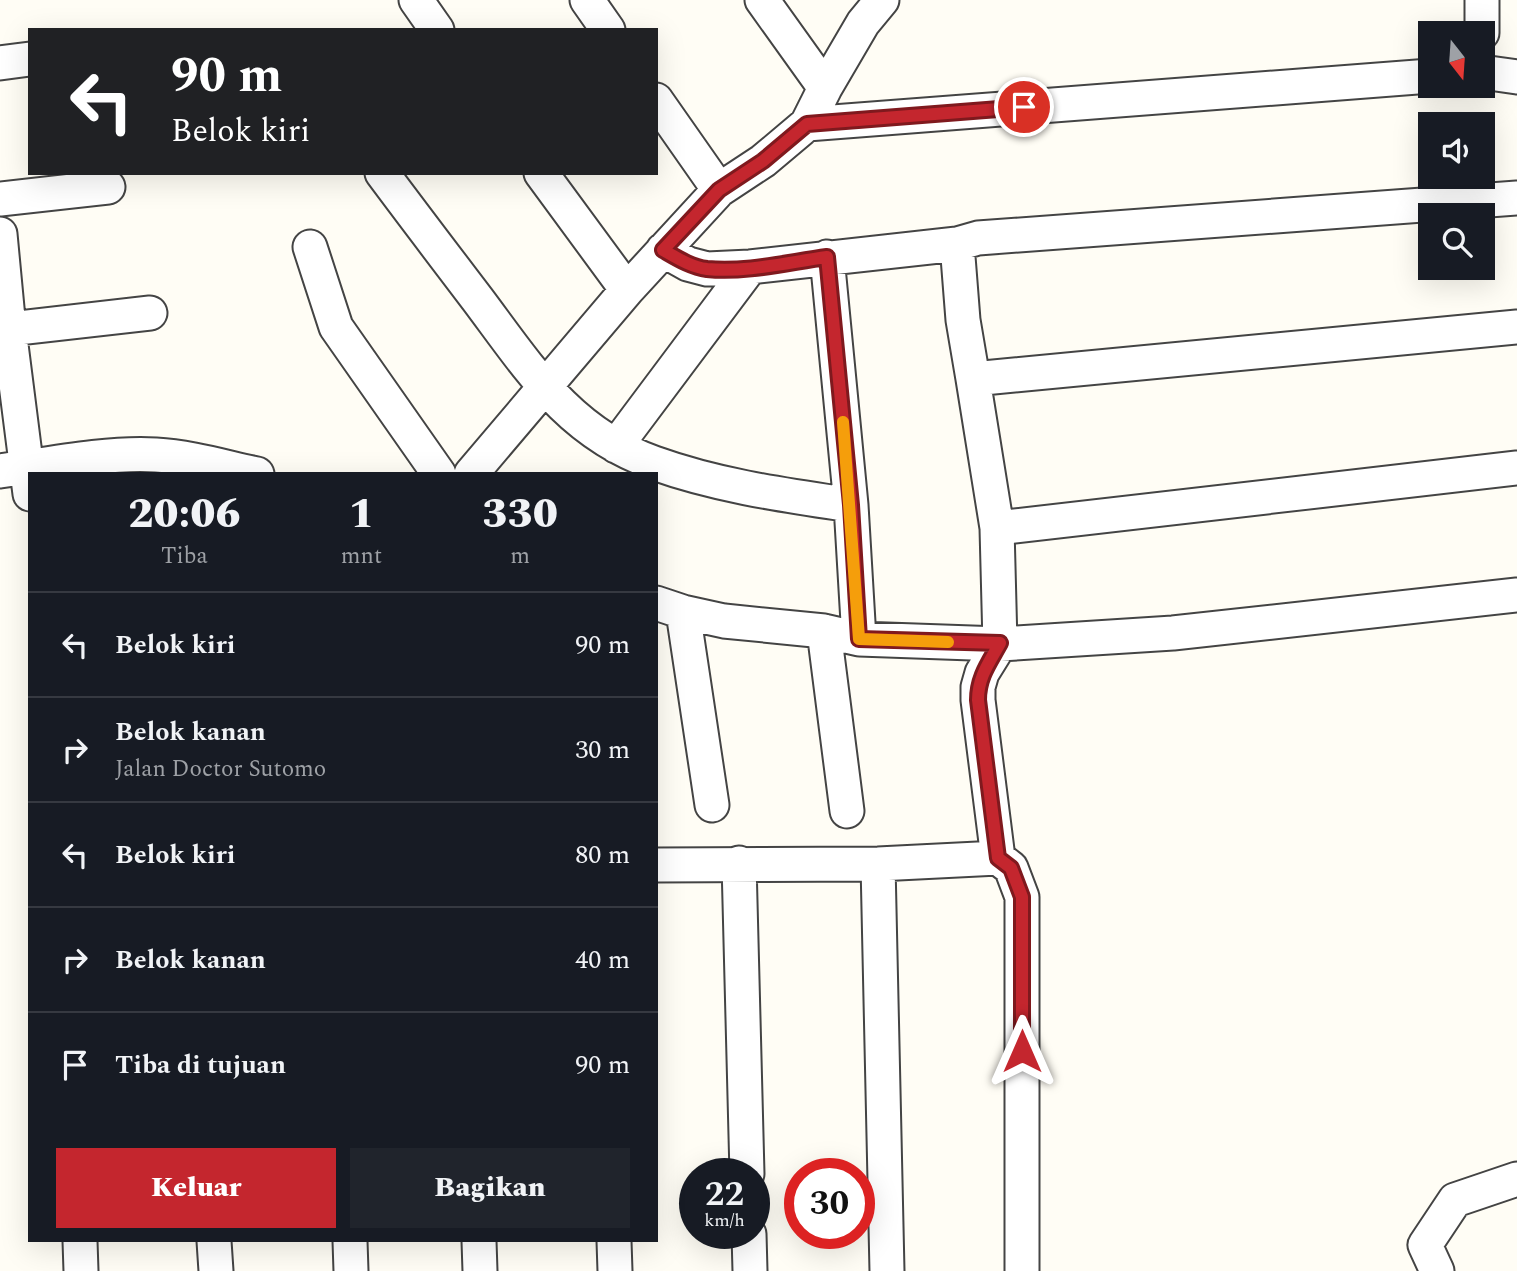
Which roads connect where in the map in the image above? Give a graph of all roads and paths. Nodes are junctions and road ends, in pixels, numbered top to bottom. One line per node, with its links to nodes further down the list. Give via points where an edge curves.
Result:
1 (416, 0): 7 (street)
2 (587, 0): 8 (street)
3 (762, 0): 14 (street)
4 (882, 0): 14 (street)
5 (1482, 0): 6 (street)
6 (1482, 21)
7 (436, 28)
8 (607, 28)
9 (28, 60): 10 (street)
10 (0, 63)
11 (1495, 74): 13 (street)
12 (1418, 77): 16 (street)
13 (1517, 77)
14 (825, 88): 16 (street)
15 (658, 103): 20 (street)
16 (807, 124): 20 (street)
17 (384, 175): 34 (street)
18 (542, 175): 29 (street)
19 (108, 187): 22 (street)
20 (719, 190): 26 (street)
21 (1517, 198): 24 (street, via 978,238)
22 (0, 199)
23 (0, 234): 32 (street)
24 (957, 244): 27 (street); 33 (street)
25 (310, 247): 39 (street, via 336,327)
26 (663, 250): 28 (street, via 707,269); 29 (street)
27 (827, 257): 28 (street); 42 (street)
28 (750, 267): 35 (street)
29 (626, 290): 34 (street)
30 (150, 313): 32 (street)
31 (1517, 327): 33 (street)
32 (4, 330): 41 (street)
33 (973, 379): 43 (street)
34 (544, 389): 35 (street); 40 (street)
35 (617, 446): 42 (street, via 652,463 728,485)
36 (1517, 468): 43 (street)
37 (43, 472): 38 (street, via 123,455 154,455)
38 (248, 472)
39 (438, 472)
40 (473, 472)
41 (19, 477)
42 (851, 505): 47 (street)
43 (997, 528): 48 (street)
44 (1517, 595): 48 (street, via 1172,633)
45 (670, 608): 46 (street, via 724,621); 49 (street)
46 (824, 631): 47 (street); 50 (street)
47 (859, 639): 48 (street)
48 (1000, 643): 51 (street, via 978,687)
49 (712, 805)
50 (847, 811)
51 (998, 858): 53 (street); 70 (street, via 1011,868 1022,897)
52 (739, 863): 53 (street); 54 (street); 55 (street)
53 (878, 864): 69 (street)
54 (658, 865)
55 (747, 1158)
56 (1517, 1179): 71 (street, via 1455,1200 1425,1245)
57 (80, 1242): 63 (street)
58 (214, 1242): 64 (street)
59 (350, 1242): 65 (street)
60 (479, 1242): 66 (street)
61 (614, 1242): 67 (street)
62 (749, 1249): 68 (street)
63 (81, 1271)
64 (216, 1271)
65 (351, 1271)
66 (480, 1271)
67 (615, 1271)
68 (750, 1271)
69 (887, 1271)
70 (1022, 1271)
71 (1437, 1271)

